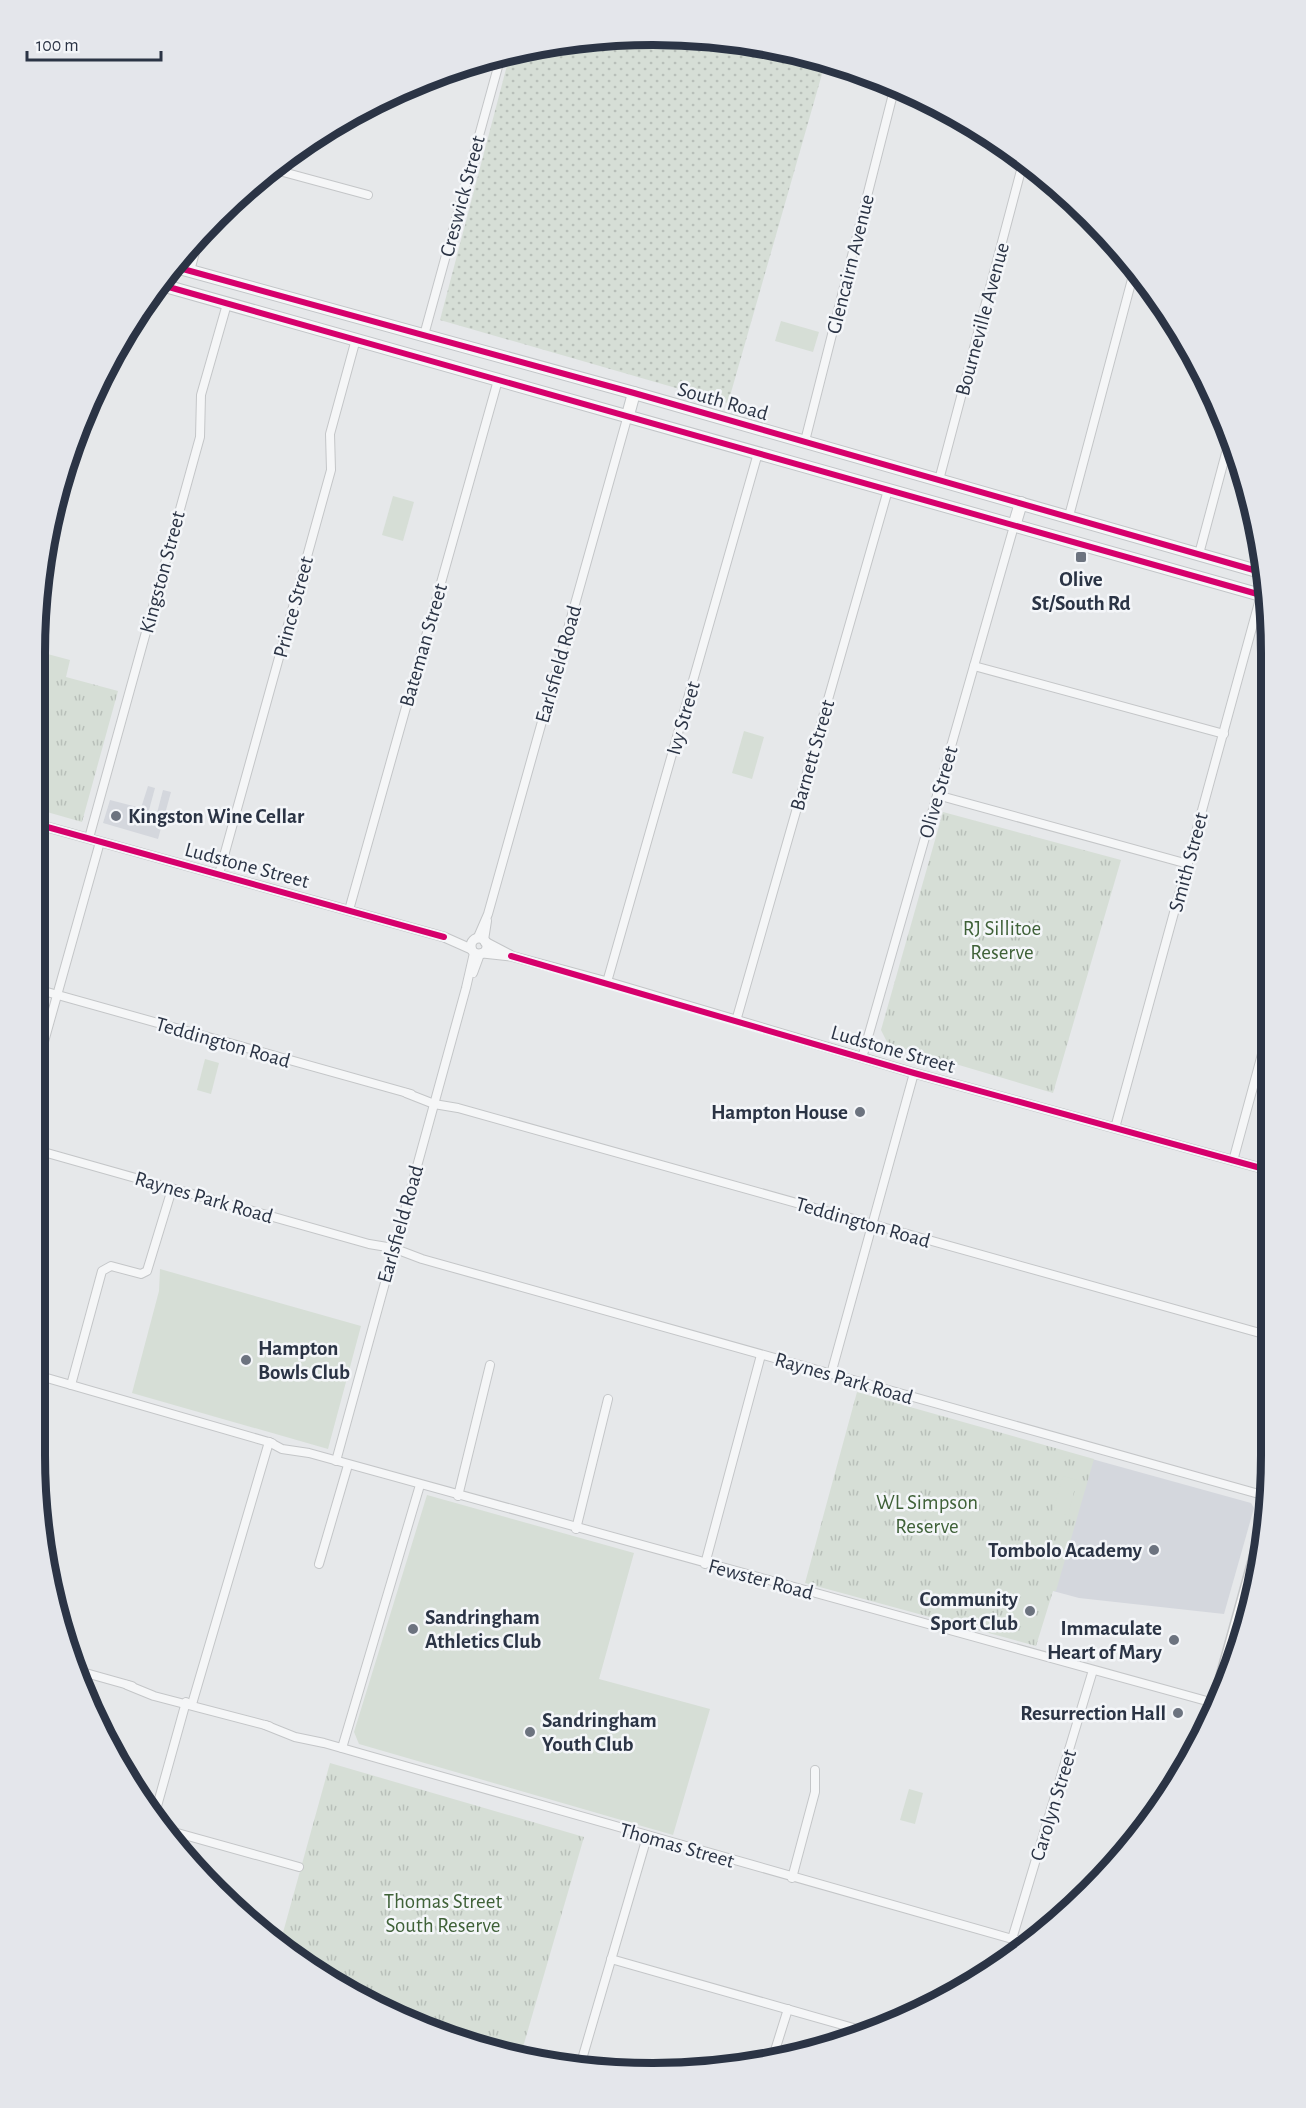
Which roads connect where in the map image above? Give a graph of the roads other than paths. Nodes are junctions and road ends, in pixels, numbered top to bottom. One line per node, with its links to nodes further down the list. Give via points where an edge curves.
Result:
1 (499, 65): 13 (street, Creswick Street)
2 (893, 94): 18 (street, Glencairn Avenue)
3 (1021, 170): 21 (street, Bourneville Avenue)
4 (282, 172): 5 (street)
5 (368, 195)
6 (195, 254): 8 (street)
7 (182, 269): 8 (main road, South Road)
8 (190, 271): 10 (main road, South Road)
9 (1132, 279): 24 (street)
10 (233, 283): 12 (main road); 13 (main road, South Road)
11 (168, 287): 12 (main road, South Road)
12 (227, 303): 14 (main road, South Road); 34 (street, Kingston Street, via 201,395 200,437)
13 (424, 335): 16 (main road, South Road)
14 (356, 339): 15 (main road, South Road); 37 (street, Prince Street, via 330,434 331,470)
15 (498, 380): 17 (main road, South Road); 38 (street, Bateman Street)
16 (634, 393): 17 (main road); 18 (main road, South Road)
17 (628, 415): 20 (main road, South Road); 40 (street, Earlsfield Road)
18 (805, 441): 21 (main road, South Road)
19 (1226, 451): 26 (street)
20 (758, 453): 22 (main road, South Road); 43 (street, Ivy Street)
21 (939, 480): 23 (main road, South Road)
22 (888, 490): 25 (main road, South Road); 46 (street, Barnett Street)
23 (1021, 503): 24 (main road, South Road); 25 (main road)
24 (1069, 516): 26 (main road, South Road)
25 (1014, 526): 28 (main road, South Road); 30 (street, Olive Street)
26 (1199, 554): 27 (main road, South Road)
27 (1255, 570)
28 (1258, 594)
29 (1260, 613): 31 (street, Smith Street)
30 (974, 666): 31 (street); 32 (street, Olive Street)
31 (1224, 734): 36 (street, Smith Street)
32 (937, 795): 36 (street); 48 (street, Olive Street)
33 (45, 826): 34 (street, Ludstone Street)
34 (88, 838): 35 (street, Ludstone Street)
35 (100, 842): 37 (street, Ludstone Street); 45 (street)
36 (1188, 864): 52 (street, Smith Street)
37 (219, 874): 38 (street, Ludstone Street)
38 (349, 910): 39 (street, Ludstone Street)
39 (444, 937): 40 (street, Ludstone Street); 41 (street, Ludstone Street)
40 (481, 939): 41 (street); 42 (street, Ludstone Street)
41 (477, 952): 42 (street, Ludstone Street); 51 (street, Earlsfield Road)
42 (511, 956): 43 (street, Ludstone Street)
43 (607, 982): 46 (street, Ludstone Street)
44 (45, 991): 45 (street, Teddington Road)
45 (57, 995): 47 (street); 51 (street, Teddington Road)
46 (736, 1021): 48 (street, Ludstone Street)
47 (45, 1038)
48 (862, 1058): 50 (street, Ludstone Street)
49 (1261, 1058): 54 (street)
50 (914, 1073): 52 (street, Ludstone Street); 57 (street)
51 (434, 1101): 57 (street, Teddington Road); 58 (street, Earlsfield Road)
52 (1115, 1128): 54 (street, Ludstone Street)
53 (45, 1152): 56 (street, Raynes Park Road)
54 (1233, 1161): 55 (street, Ludstone Street)
55 (1261, 1168)
56 (172, 1189): 58 (street, Raynes Park Road); 64 (street, via 147,1271 141,1274 111,1266 100,1275)
57 (873, 1224): 59 (street, Teddington Road); 62 (street)
58 (392, 1250): 60 (street, Raynes Park Road); 67 (street, Earlsfield Road)
59 (1261, 1333)
60 (761, 1355): 62 (street, Raynes Park Road); 74 (street)
61 (490, 1365): 71 (street)
62 (831, 1374): 70 (street, Raynes Park Road)
63 (45, 1377): 64 (street, Fewster Road)
64 (71, 1384): 66 (street, Fewster Road)
65 (608, 1399): 72 (street)
66 (269, 1442): 67 (street, Fewster Road, via 282,1449); 79 (street)
67 (336, 1461): 68 (street, Fewster Road)
68 (348, 1465): 69 (street, Fewster Road); 73 (street)
69 (420, 1485): 71 (street, Fewster Road); 81 (street)
70 (1260, 1494)
71 (458, 1496): 72 (street, Fewster Road)
72 (576, 1529): 74 (street, Fewster Road)
73 (319, 1564)
74 (705, 1564): 77 (street, Fewster Road)
75 (1242, 1602): 76 (main road)
76 (1233, 1636)
77 (1093, 1670): 80 (street, Fewster Road); 88 (street, Carolyn Street)
78 (85, 1673): 79 (street, Thomas Street, via 154,1696)
79 (189, 1703): 81 (street, Thomas Street); 83 (street)
80 (1206, 1707)
81 (342, 1748): 85 (street, Thomas Street)
82 (815, 1770): 87 (street, via 815,1792)
83 (157, 1807)
84 (177, 1833): 86 (street)
85 (647, 1837): 87 (street, Thomas Street); 90 (street)
86 (299, 1867)
87 (792, 1878): 88 (street, Thomas Street)
88 (1012, 1939): 89 (street, Thomas Street)
89 (1018, 1941)
90 (611, 1959): 91 (street); 94 (street)
91 (788, 2009): 92 (street); 93 (street)
92 (855, 2028)
93 (775, 2050)
94 (582, 2059)

